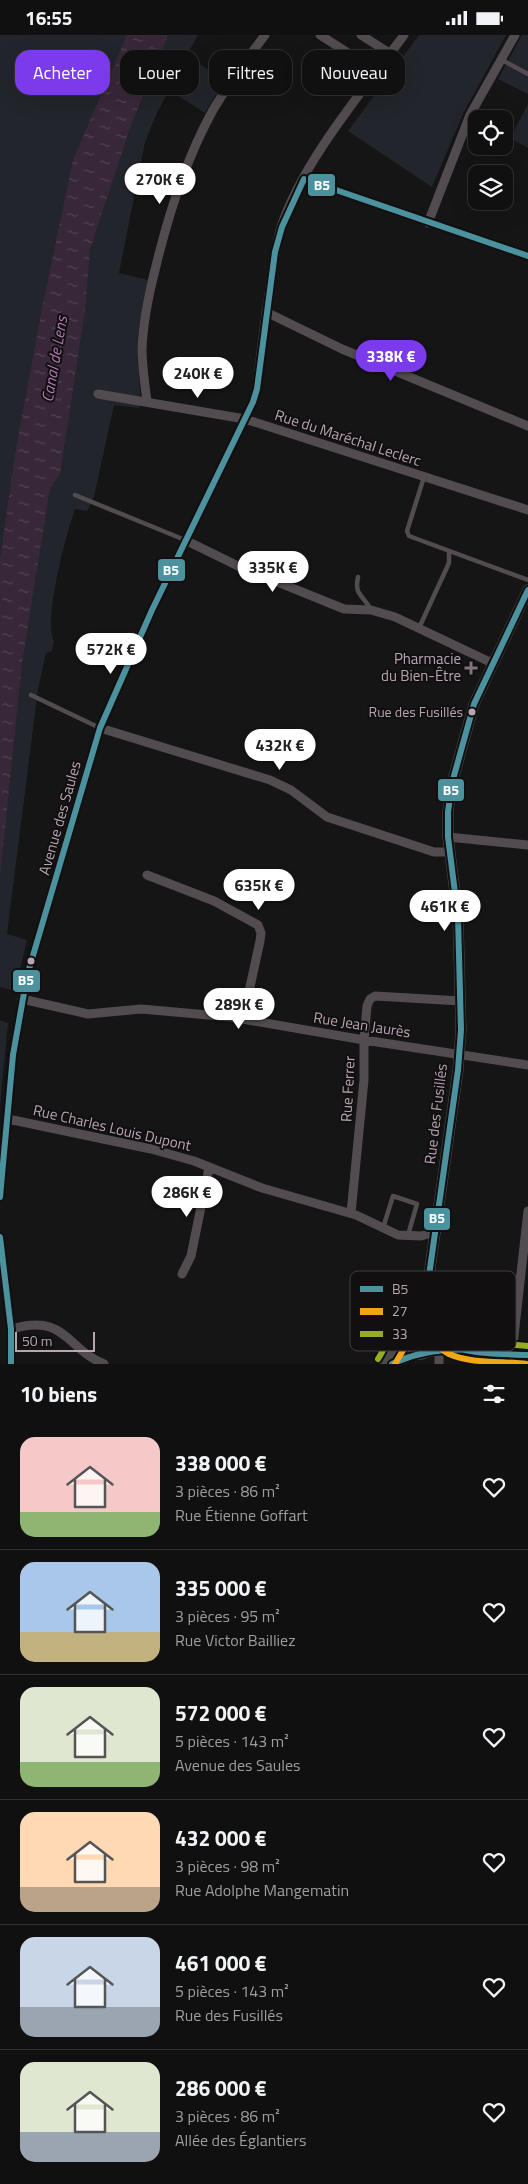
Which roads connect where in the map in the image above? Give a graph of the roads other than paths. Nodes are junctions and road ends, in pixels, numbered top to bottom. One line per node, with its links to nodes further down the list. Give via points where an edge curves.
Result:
1 (266, 35): 17 (street, via 213,111 173,202 152,281 143,335)
2 (320, 35): 6 (street)
3 (362, 35): 7 (street)
4 (404, 35): 8 (street, Avenue des Saules)
5 (515, 35): 9 (street)
6 (344, 50)
7 (385, 50)
8 (394, 50)
9 (502, 60): 10 (lane); 13 (street, via 470,115)
10 (528, 74)
11 (361, 95): 12 (street, Avenue des Saules)
12 (304, 179): 13 (street); 15 (street, Avenue des Saules, via 282,227)
13 (428, 223): 14 (street)
14 (528, 256)
15 (266, 312): 18 (street, Avenue des Saules, via 257,389); 19 (street, via 342,349)
16 (98, 394): 17 (street, Rue du Maréchal Leclerc)
17 (147, 402): 18 (street, Rue du Maréchal Leclerc)
18 (245, 419): 20 (street, Rue du Maréchal Leclerc); 23 (street, Avenue des Saules)
19 (528, 427)
20 (424, 477): 22 (street, Rue du Maréchal Leclerc); 24 (lane, via 407,531 409,536)
21 (75, 495): 23 (lane)
22 (528, 510)
23 (185, 540): 29 (street, via 238,566 344,609); 33 (street, Avenue des Saules)
24 (449, 551): 26 (lane); 30 (lane, via 448,563)
25 (358, 577): 29 (lane, via 357,592 366,600)
26 (528, 580)
27 (528, 590): 28 (main road, Rue des Fusillés)
28 (525, 605): 31 (main road, Rue des Fusillés)
29 (370, 610): 30 (street)
30 (418, 628): 31 (street)
31 (492, 663): 34 (main road, Rue des Fusillés, via 474,703 452,783)
32 (31, 695): 33 (lane)
33 (100, 729): 36 (street, via 270,780 291,790 328,817 434,852); 38 (street, Avenue des Saules, via 41,924)
34 (448, 837): 35 (street); 36 (main road, Rue des Fusillés)
35 (528, 845)
36 (450, 852): 39 (main road, Rue des Fusillés, via 458,917)
37 (147, 875): 40 (street, via 214,901 258,925 260,941)
38 (22, 999): 40 (street, Rue Jean Jaurès, via 88,1014 141,1009); 44 (street, Avenue des Saules)
39 (461, 1001): 41 (street, Rue Ferrer, via 375,996 367,1006); 42 (main road, Rue des Fusillés)
40 (243, 1019): 41 (street, Rue Jean Jaurès)
41 (364, 1040): 42 (street, Rue Jean Jaurès); 48 (street, Rue Ferrer, via 364,1080)
42 (459, 1055): 43 (street, Rue Jean Jaurès); 50 (main road, Rue des Fusillés)
43 (528, 1065)
44 (8, 1119): 45 (street, Rue Charles Louis Dupont, via 151,1149); 46 (street, Avenue des Saules)
45 (209, 1168): 48 (street, Rue Charles Louis Dupont, via 262,1188); 54 (street, via 191,1256)
46 (0, 1197)
47 (528, 1211): 55 (street)
48 (351, 1213): 49 (street, Rue Charles Louis Dupont)
49 (383, 1229): 51 (street, Rue Charles Louis Dupont); 51 (lane, via 394,1196 416,1204)
50 (436, 1232): 51 (street, Rue Charles Louis Dupont); 53 (main road, Rue des Fusillés)
51 (408, 1236)
52 (0, 1237): 56 (street)
53 (430, 1271)
54 (182, 1274)
55 (516, 1318)
56 (11, 1329): 65 (street); 66 (street, via 46,1325)
57 (393, 1351): 67 (main road)
58 (409, 1351): 63 (main road)
59 (439, 1351): 61 (street); 69 (street)
60 (489, 1351): 62 (street)
61 (427, 1353): 63 (main road)
62 (512, 1353): 64 (street)
63 (413, 1354): 68 (main road)
64 (528, 1355)
65 (11, 1364)
66 (104, 1364)
67 (384, 1364)
68 (392, 1364)
69 (439, 1364)

